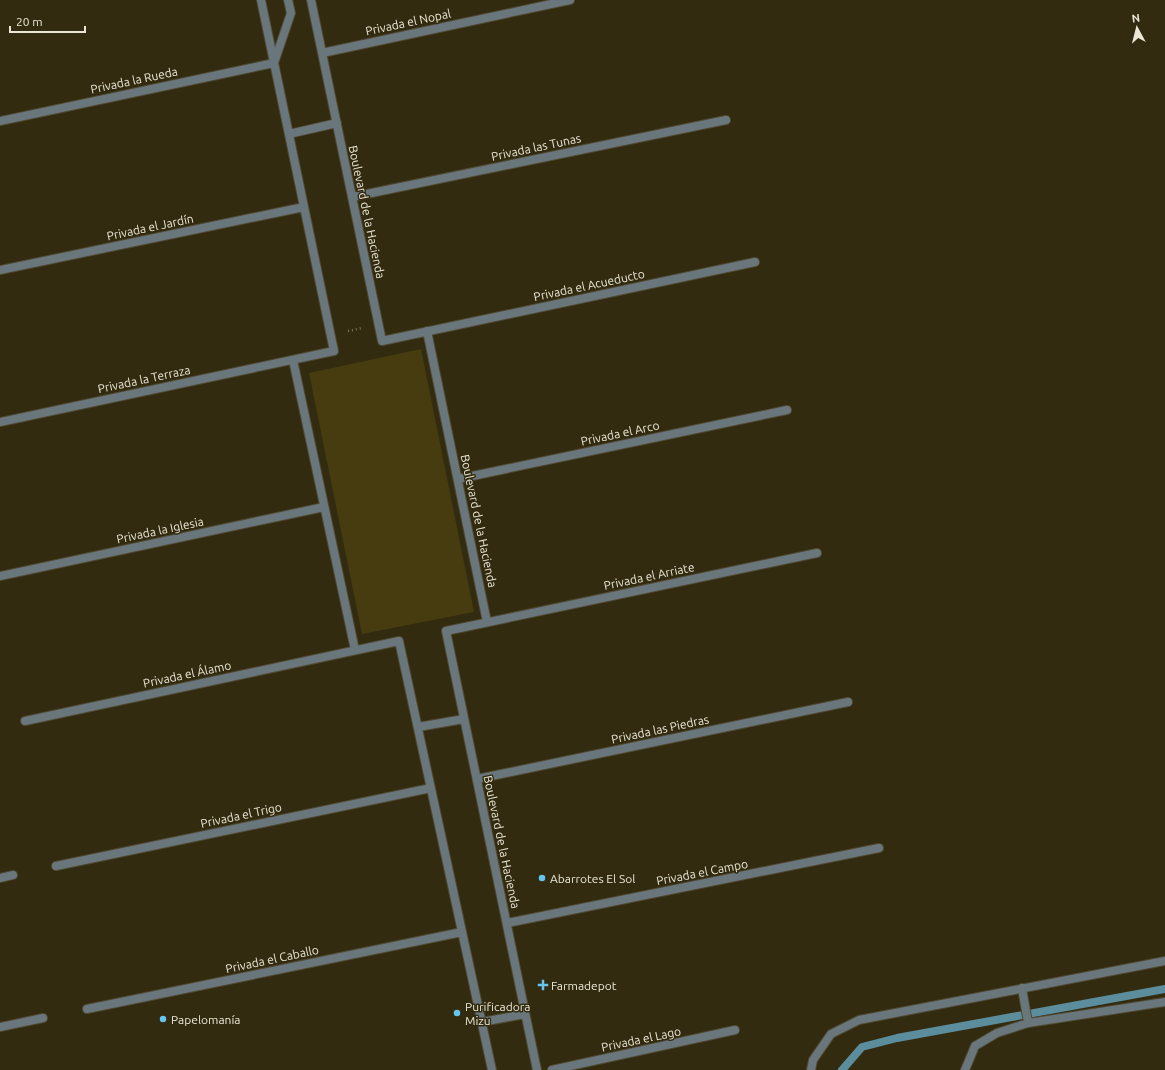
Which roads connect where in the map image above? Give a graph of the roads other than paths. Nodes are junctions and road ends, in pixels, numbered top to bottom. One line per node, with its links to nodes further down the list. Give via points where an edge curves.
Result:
1 (261, 0): 6 (street)
2 (288, 0): 6 (street, via 291,13)
3 (311, 0): 5 (street, Boulevard de la Hacienda)
4 (570, 0): 5 (street, Privada el Nopal)
5 (322, 53): 9 (street, Boulevard de la Hacienda)
6 (274, 63): 8 (street, Privada la Rueda); 10 (street)
7 (726, 120): 11 (street, Privada las Tunas)
8 (0, 121)
9 (337, 123): 10 (street); 11 (street, Boulevard de la Hacienda)
10 (289, 134): 12 (street)
11 (352, 197): 15 (street, Boulevard de la Hacienda, via 382,341)
12 (304, 207): 14 (street, Privada el Jardín); 16 (street, via 334,351)
13 (755, 262): 15 (street, Privada el Acueducto)
14 (0, 270)
15 (427, 331): 19 (street, Boulevard de la Hacienda)
16 (293, 360): 18 (street, Privada la Terraza); 20 (street)
17 (787, 410): 19 (street, Privada el Arco)
18 (0, 422)
19 (458, 479): 23 (street, Boulevard de la Hacienda)
20 (324, 508): 22 (street, Privada la Iglesia); 24 (street)
21 (817, 553): 23 (street, Privada el Arriate)
22 (0, 576)
23 (487, 622): 26 (street, Boulevard de la Hacienda, via 446,631)
24 (355, 650): 27 (street, Privada el Álamo); 28 (street, via 399,641)
25 (848, 702): 29 (street, Privada las Piedras)
26 (464, 719): 28 (street); 29 (street, Boulevard de la Hacienda)
27 (24, 720)
28 (418, 727): 30 (street)
29 (477, 779): 35 (street, Boulevard de la Hacienda)
30 (431, 788): 32 (street, Privada el Trigo); 36 (street)
31 (879, 848): 35 (street, Privada el Campo)
32 (56, 866)
33 (12, 875): 34 (street)
34 (0, 878)
35 (507, 923): 41 (street, Boulevard de la Hacienda)
36 (462, 932): 40 (street, Privada el Caballo); 43 (street)
37 (1165, 961): 38 (street)
38 (1022, 988): 44 (street); 50 (street, via 859,1020 831,1034 813,1060)
39 (1165, 1002): 44 (street)
40 (87, 1009)
41 (525, 1014): 43 (street); 48 (street, Boulevard de la Hacienda)
42 (43, 1018): 45 (street)
43 (482, 1022): 47 (street)
44 (1028, 1023): 51 (street, via 997,1033 975,1046)
45 (0, 1027)
46 (734, 1030): 49 (street, Privada el Lago)
47 (492, 1070)
48 (537, 1070)
49 (552, 1070)
50 (811, 1070)
51 (965, 1070)

